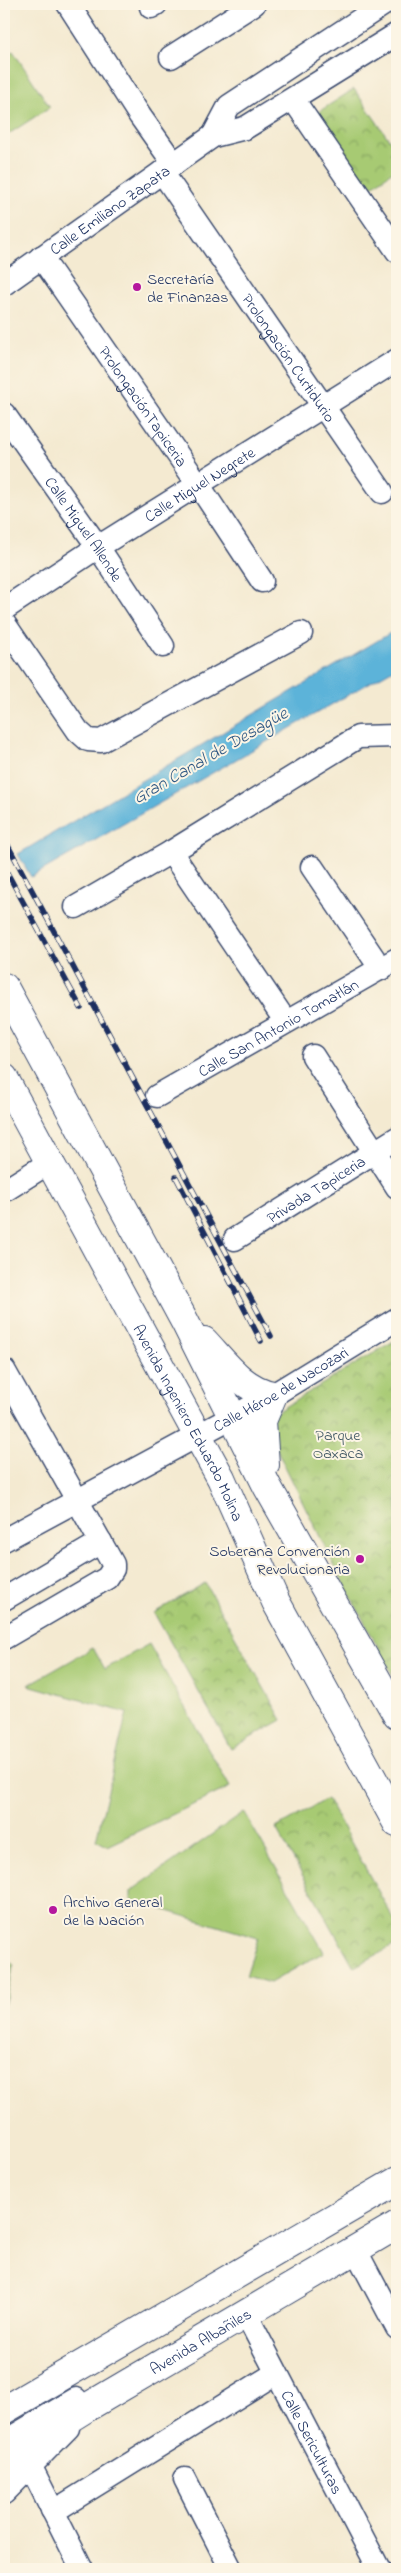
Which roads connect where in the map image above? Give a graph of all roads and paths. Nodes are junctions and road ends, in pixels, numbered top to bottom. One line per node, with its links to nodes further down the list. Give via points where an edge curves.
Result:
1 (68, 4): 8 (street, Prolongación Curtidurio, via 140,116)
2 (254, 4): 5 (street)
3 (384, 4): 7 (street, Calle Emiliano Zapata, via 229,106)
4 (397, 34): 6 (street, Calle Emiliano Zapata)
5 (171, 57)
6 (293, 99): 7 (street, Calle Emiliano Zapata, via 245,128); 9 (street)
7 (213, 136): 8 (street, Calle Emiliano Zapata)
8 (168, 168): 10 (street, Calle Emiliano Zapata); 13 (street, Prolongación Curtidurio)
9 (397, 251)
10 (41, 257): 11 (street, Calle Emiliano Zapata); 15 (street, ProlongaciónTapiceria)
11 (7, 274)
12 (397, 360): 13 (street, Calle Miguel Negrete)
13 (325, 407): 15 (street, Calle Miguel Negrete); 16 (street, Prolongación Curtidurio)
14 (4, 414): 17 (street, Calle Miguel Allende)
15 (198, 484): 17 (street, Calle Miguel Negrete); 18 (street, ProlongaciónTapiceria)
16 (382, 492)
17 (98, 547): 19 (street, Calle Miguel Negrete); 22 (street, Calle Miguel Allende)
18 (262, 581)
19 (4, 609)
20 (4, 623): 21 (street, via 68,718 88,740 101,741)
21 (301, 633)
22 (163, 646)
23 (397, 736): 24 (street, via 358,737)
24 (171, 852): 26 (street); 29 (street)
25 (312, 867): 27 (street)
26 (76, 907)
27 (389, 964): 29 (street, Calle San Antonio Tomatlán)
28 (4, 987): 40 (main road)
29 (286, 1022): 32 (street, Calle San Antonio Tomatlán)
30 (313, 1056): 34 (street)
31 (4, 1078): 35 (main road, Avenida Ingeniero Eduardo Molina)
32 (157, 1096)
33 (397, 1138): 34 (street, Privada Tapiceria)
34 (375, 1152): 36 (street); 38 (street, Privada Tapiceria)
35 (50, 1162): 37 (street); 44 (main road, Avenida Ingeniero Eduardo Molina)
36 (397, 1188)
37 (4, 1191)
38 (235, 1239)
39 (397, 1319): 42 (street, Calle Héroe de Nacozari)
40 (185, 1322): 42 (main road, via 247,1385 258,1393); 43 (main road)
41 (4, 1370): 46 (street)
42 (273, 1395): 43 (street, Calle Héroe de Nacozari); 45 (main road, via 262,1420 261,1433)
43 (234, 1416): 44 (street, Calle Héroe de Nacozari); 45 (main road)
44 (198, 1436): 46 (street, Calle Héroe de Nacozari); 52 (main road, Avenida Ingeniero Eduardo Molina, via 276,1602)
45 (267, 1486): 51 (main road)
46 (76, 1499): 47 (street, Calle Héroe de Nacozari); 48 (street)
47 (4, 1540)
48 (101, 1542): 49 (street); 50 (street, via 113,1564 111,1574)
49 (4, 1599)
50 (4, 1638)
51 (396, 1708)
52 (397, 1822)
53 (397, 2181): 61 (main road)
54 (397, 2211): 62 (street)
55 (397, 2225): 56 (main road, Avenida Albañiles)
56 (355, 2249): 57 (main road, Avenida Albañiles); 58 (street)
57 (246, 2314): 59 (street, Calle Sericulturas); 60 (main road, Avenida Albañiles)
58 (397, 2328)
59 (276, 2373): 67 (street); 70 (street, Calle Sericulturas)
60 (91, 2405): 63 (main road, Avenida Albañiles); 64 (street)
61 (4, 2410)
62 (4, 2442)
63 (4, 2460)
64 (30, 2466): 66 (street); 67 (street)
65 (185, 2479): 69 (street)
66 (4, 2493)
67 (52, 2510): 68 (street)
68 (82, 2569)
69 (232, 2569)
70 (379, 2569)

